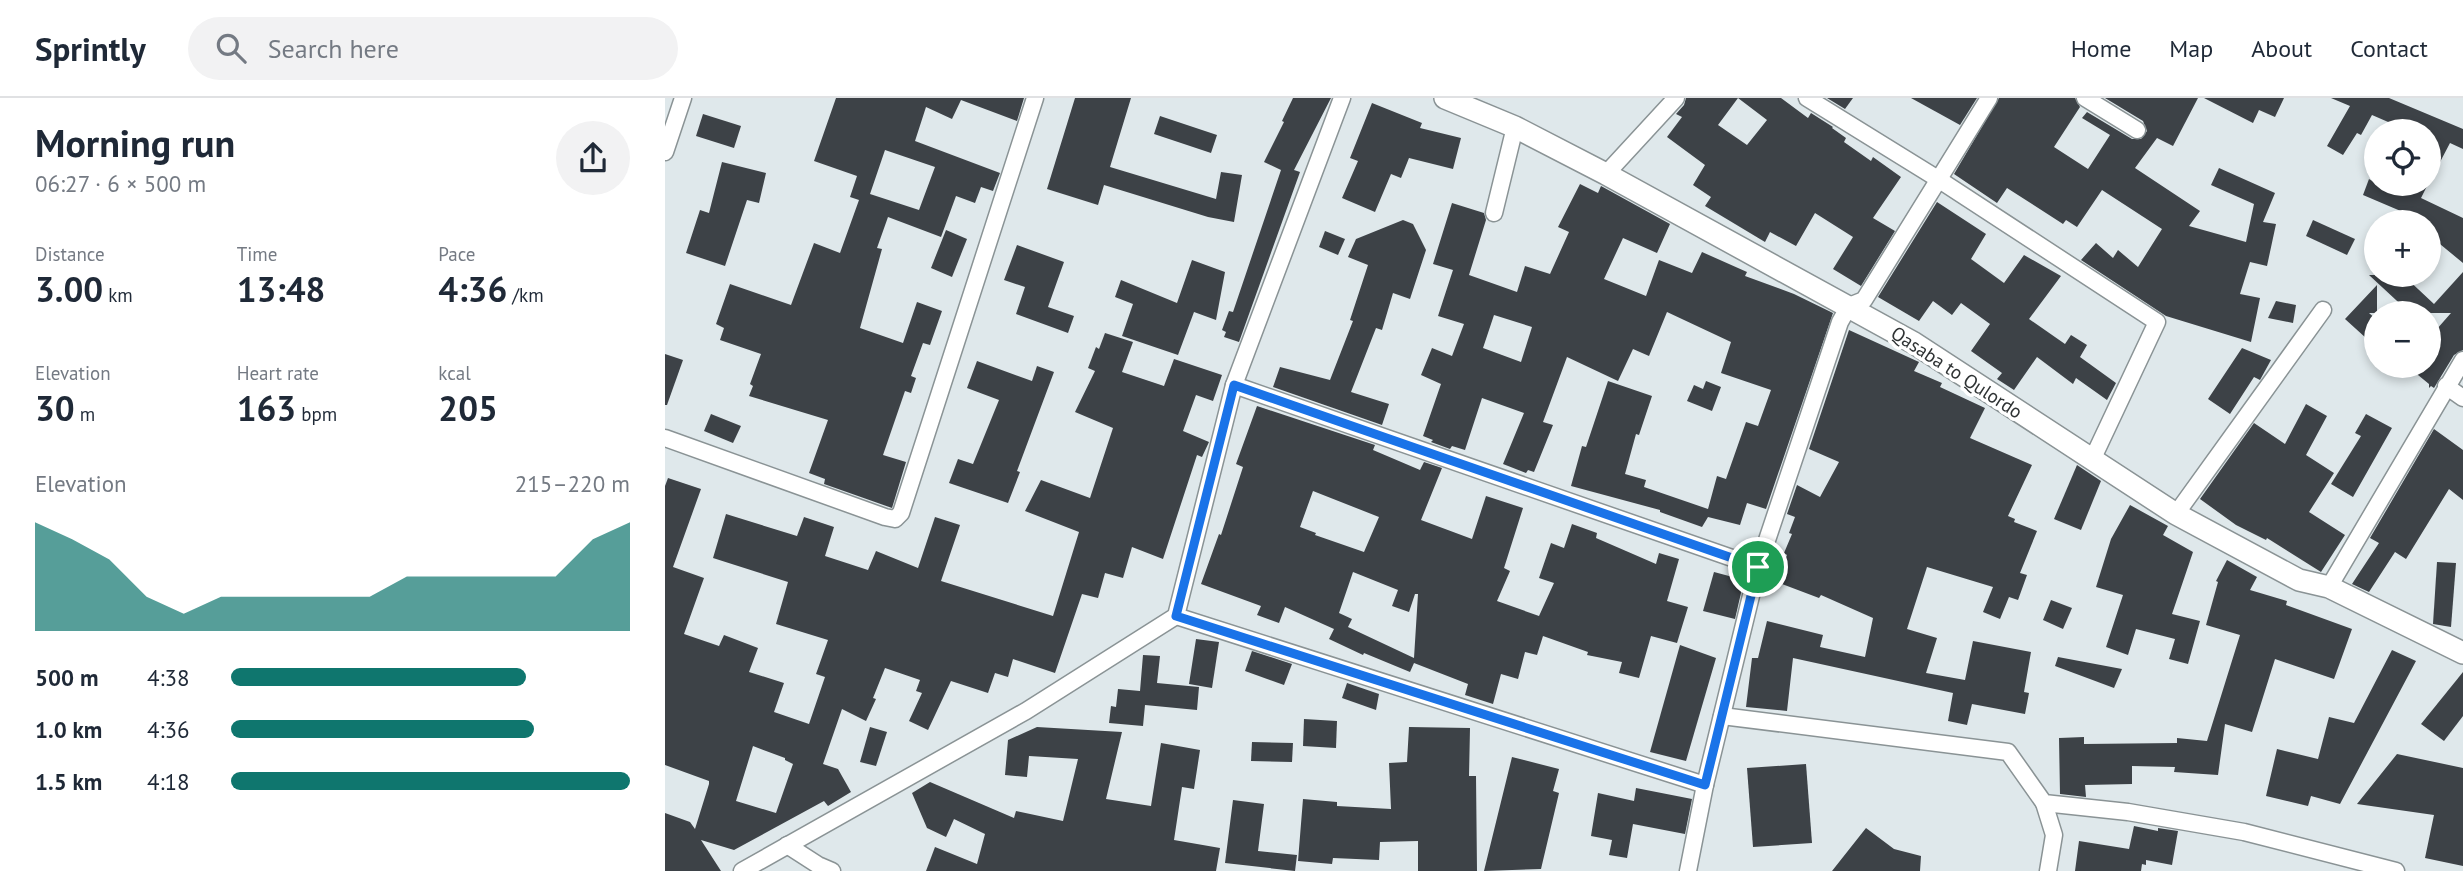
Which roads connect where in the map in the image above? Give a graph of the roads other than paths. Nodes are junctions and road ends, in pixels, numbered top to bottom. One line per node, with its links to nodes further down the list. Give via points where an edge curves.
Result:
1 (683, 98): 11 (street)
2 (1035, 98): 21 (street, via 901,513 895,519)
3 (1342, 98): 18 (street)
4 (1445, 98): 9 (street, Qasaba to Qulordo)
5 (1676, 98): 12 (street)
6 (1807, 98): 13 (street)
7 (1990, 98): 13 (street)
8 (2085, 98): 10 (street)
9 (1515, 127): 12 (street, Qasaba to Qulordo); 14 (street)
10 (2137, 130)
11 (665, 152)
12 (1607, 174): 15 (street, Qasaba to Qulordo)
13 (1938, 179): 15 (street, via 1864,300); 22 (street, via 2157,322)
14 (1494, 213)
15 (1849, 306): 22 (street, Qasaba to Qulordo, via 1914,343); 24 (street)
16 (2323, 310): 23 (street)
17 (2463, 360): 19 (street)
18 (1234, 385): 24 (street); 26 (street)
19 (2447, 386): 20 (street); 25 (street)
20 (2463, 398)
21 (665, 438)
22 (2092, 460): 23 (street, Qasaba to Qulordo)
23 (2176, 514): 25 (street, Qasaba to Qulordo, via 2299,580)
24 (1758, 567): 28 (street)
25 (2329, 587): 27 (street, Qasaba to Qulordo)
26 (1176, 616): 29 (street); 31 (street, via 1026,711)
27 (2463, 653)
28 (1722, 716): 29 (street); 30 (street, via 2008,752)
29 (1705, 785): 34 (street)
30 (2044, 803): 35 (street, via 2054,835); 36 (street, via 2244,832)
31 (787, 845): 32 (street); 33 (street)
32 (742, 871)
33 (832, 871)
34 (1687, 871)
35 (2048, 871)
36 (2396, 871)

